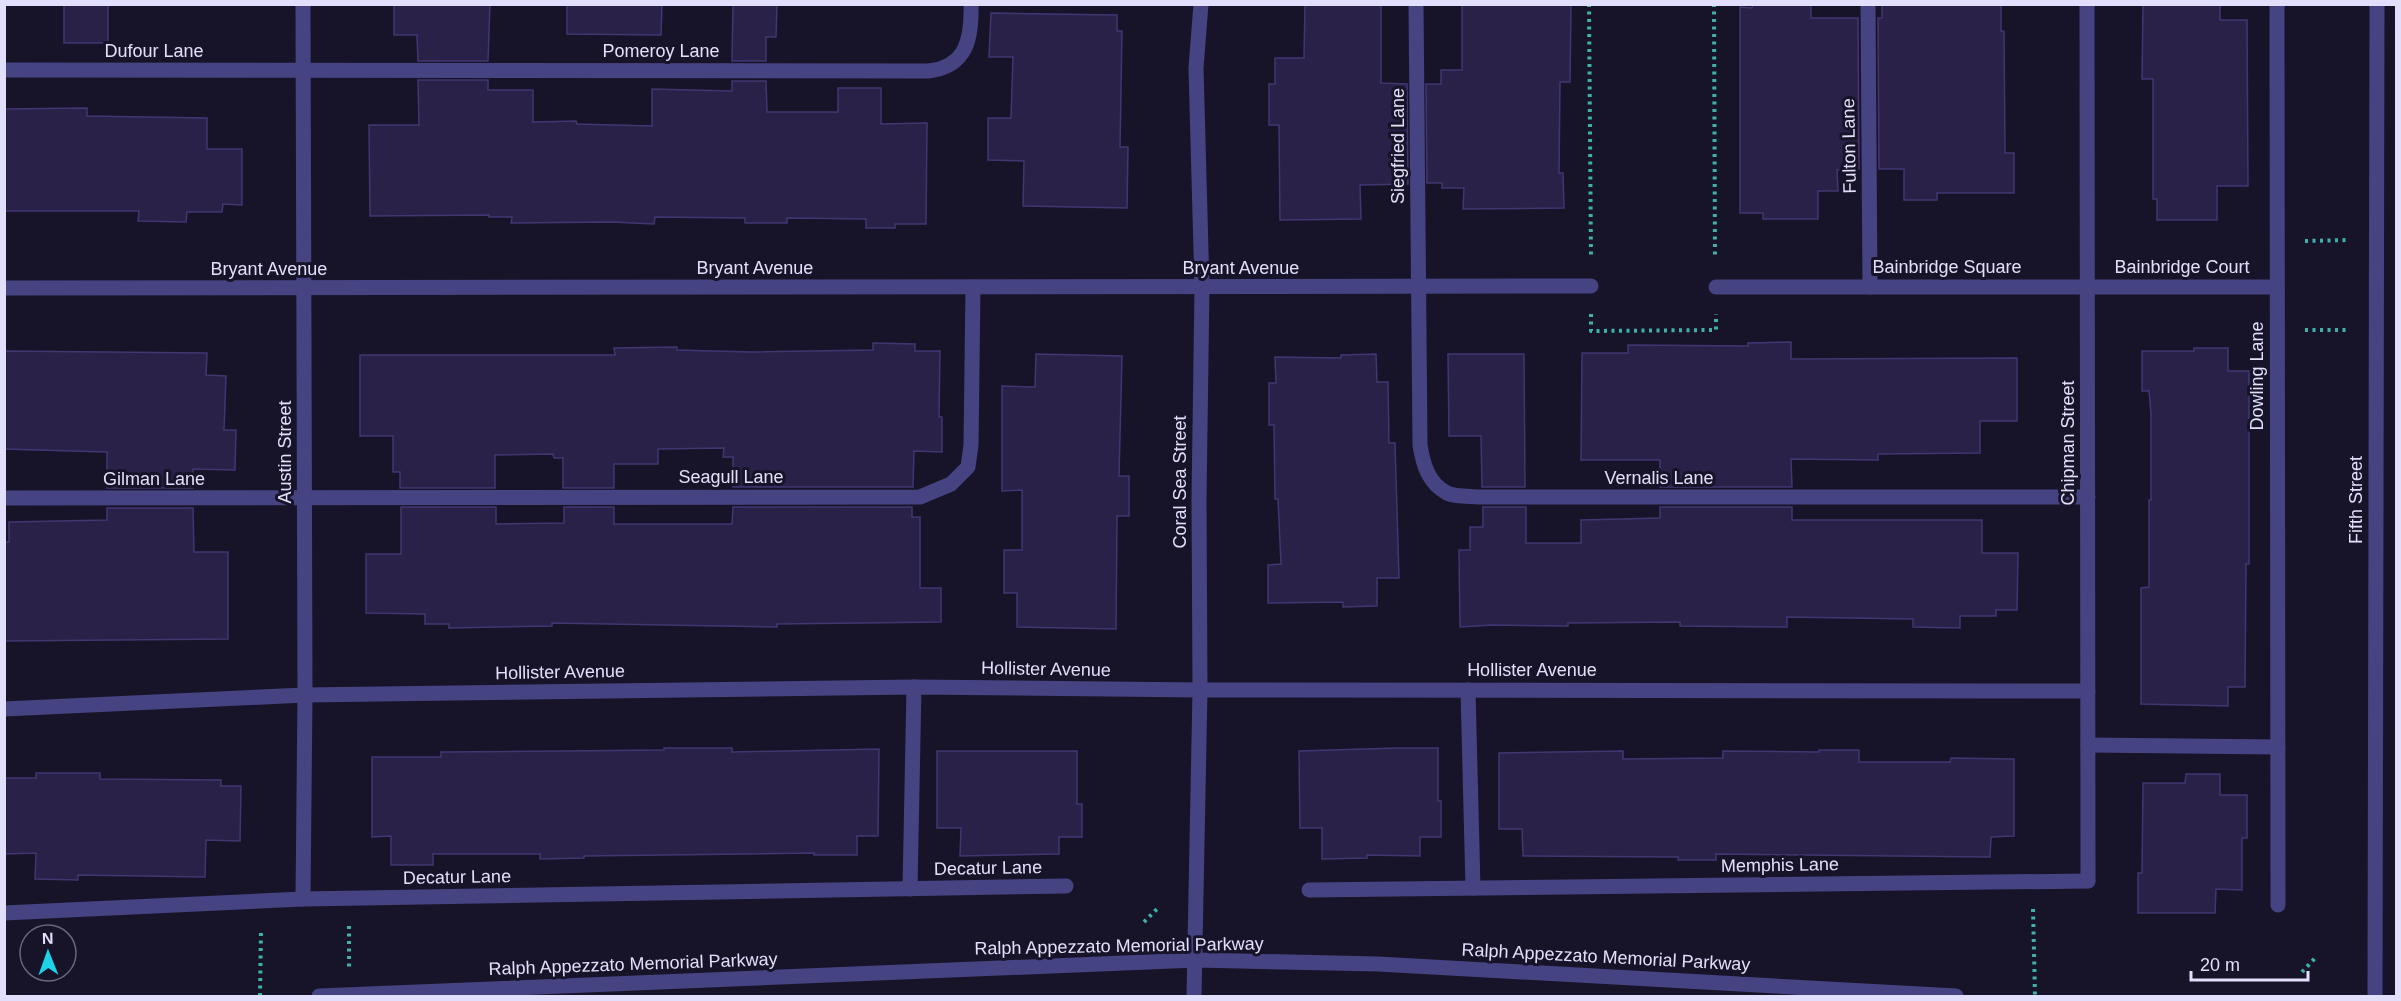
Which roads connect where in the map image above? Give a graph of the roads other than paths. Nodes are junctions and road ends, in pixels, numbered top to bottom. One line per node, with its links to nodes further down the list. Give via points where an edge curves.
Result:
1 (303, 4): 10 (street, Austin Street)
2 (971, 4): 10 (street, Pomeroy Lane, via 969,39 960,58 936,70)
3 (1201, 4): 14 (street, Coral Sea Street, via 1196,68)
4 (1416, 4): 15 (street, Siegfried Lane)
5 (1868, 4): 17 (street, Fulton Lane)
6 (2087, 4): 12 (street, Chipman Street)
7 (2277, 4): 18 (street, Dowling Lane)
8 (2377, 4): 45 (street, Fifth Street)
9 (4, 70): 10 (street, Dufour Lane)
10 (303, 71): 20 (street, Austin Street)
11 (1591, 286): 15 (street, Bryant Avenue)
12 (2088, 286): 17 (street, Bainbridge Square); 18 (street, Bainbridge Court); 21 (street, Chipman Street)
13 (973, 287): 14 (street, Bryant Avenue); 20 (street, Bryant Avenue); 23 (street, Seagull Lane, via 968,467 951,484 920,497)
14 (1202, 287): 15 (street, Bryant Avenue); 25 (street, Coral Sea Street)
15 (1418, 287): 21 (street, Vernalis Lane, via 1420,445 1423,465 1431,479 1448,494)
16 (1716, 287): 17 (street, Bainbridge Square)
17 (1870, 287)
18 (2276, 287): 31 (street, Dowling Lane)
19 (4, 288): 20 (street, Bryant Avenue)
20 (303, 288): 23 (street, Austin Street)
21 (2088, 497): 27 (street, Chipman Street)
22 (4, 498): 23 (street, Gilman Lane)
23 (304, 498): 28 (street, Austin Street)
24 (914, 687): 25 (street, Hollister Avenue); 28 (street, Hollister Avenue); 35 (street, Decatur Lane)
25 (1200, 690): 26 (street, Hollister Avenue); 40 (street, Coral Sea Street)
26 (1468, 690): 27 (street, Hollister Avenue); 34 (street)
27 (2088, 691): 30 (street, Chipman Street)
28 (305, 695): 29 (street, Hollister Avenue); 37 (street, Austin Street)
29 (4, 709)
30 (2088, 745): 31 (street); 32 (street, Chipman Street)
31 (2278, 747): 38 (street, Dowling Lane)
32 (2088, 881): 34 (street, Memphis Lane)
33 (1066, 886): 35 (street, Decatur Lane)
34 (1473, 888): 36 (street, Memphis Lane)
35 (910, 889): 37 (street, Decatur Lane)
36 (1310, 890)
37 (303, 899): 39 (street, Decatur Lane)
38 (2278, 905)
39 (4, 913)
40 (1196, 960): 41 (street, Ralph Appezzato Memorial Parkway); 43 (street, Coral Sea Street); 44 (street, Ralph Appezzato Memorial Parkway, via 1378,964)
41 (350, 995): 42 (street, Ralph Appezzato Memorial Parkway)
42 (319, 996)
43 (1194, 996)
44 (1956, 996)
45 (2374, 996)

